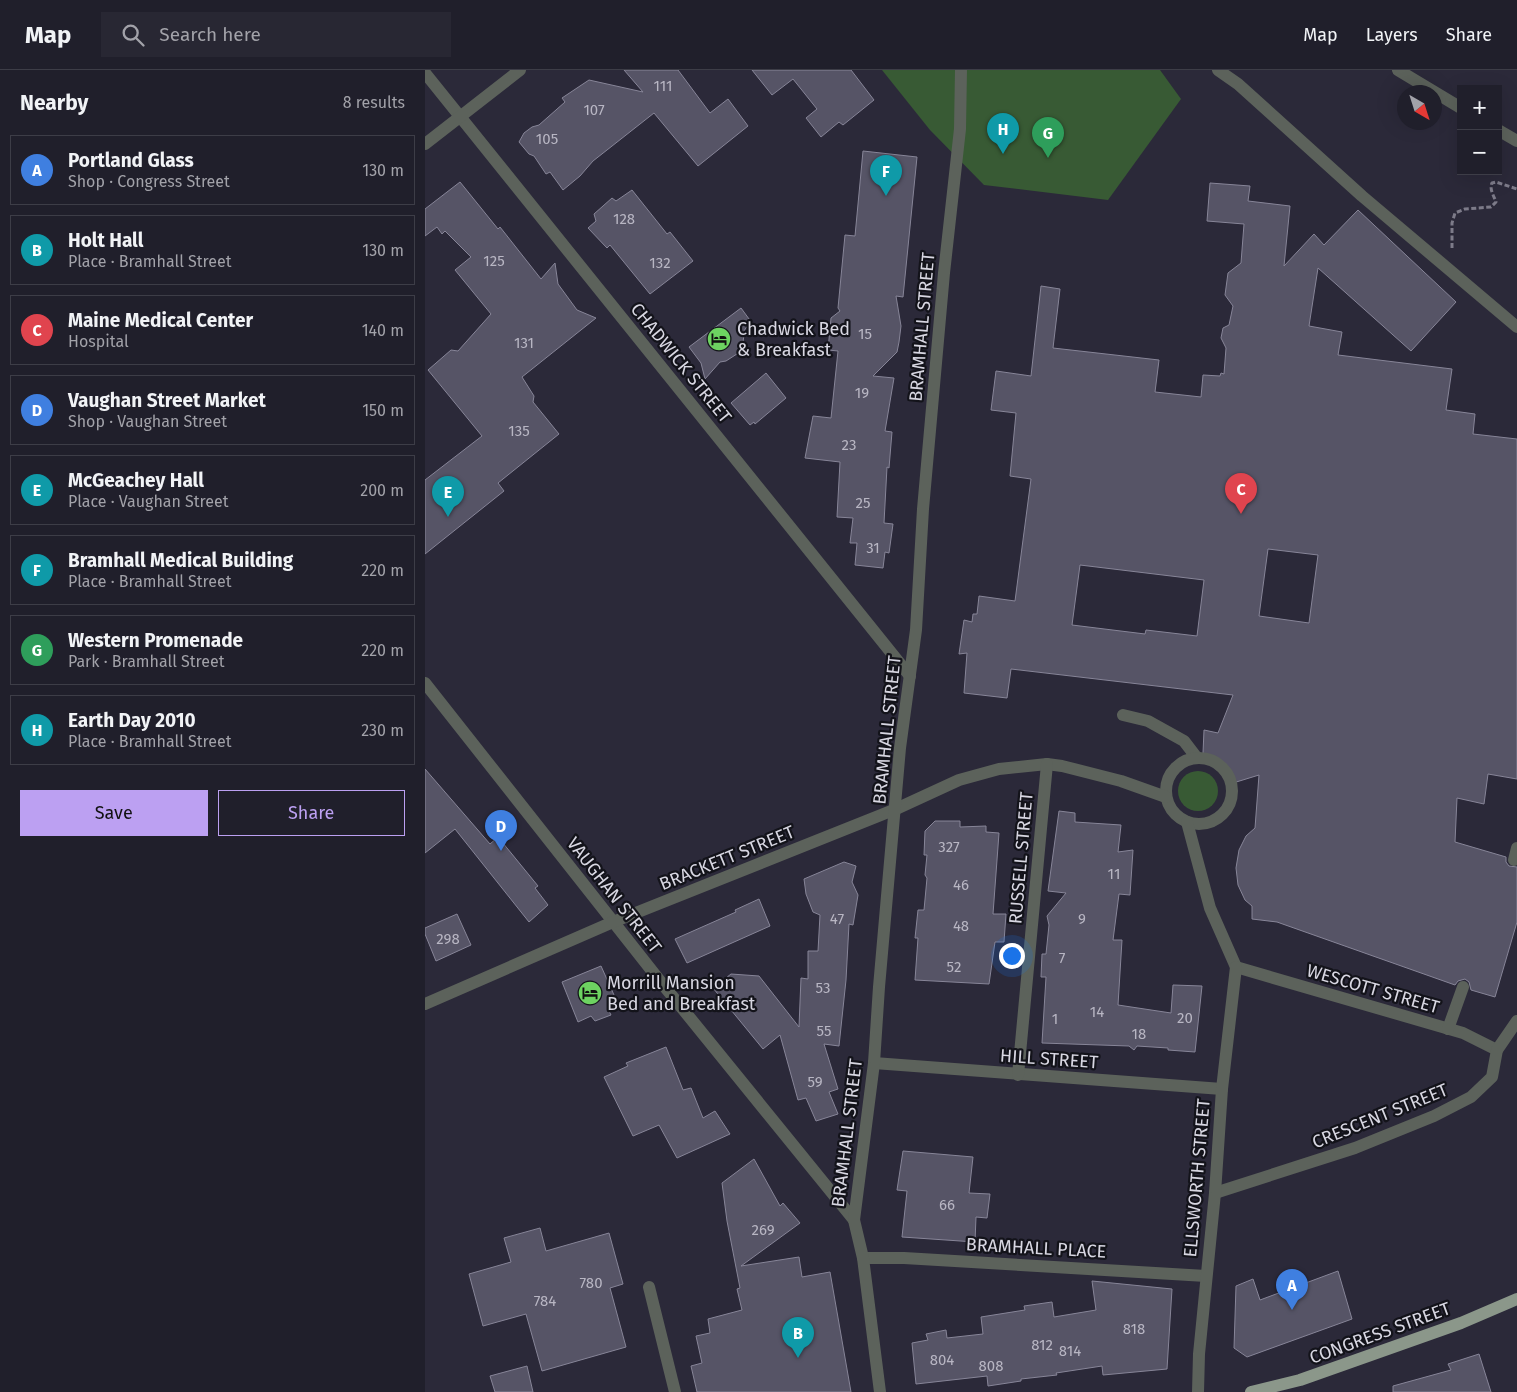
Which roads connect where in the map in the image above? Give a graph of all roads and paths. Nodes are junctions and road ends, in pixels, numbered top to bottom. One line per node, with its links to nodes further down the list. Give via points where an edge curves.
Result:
1 (520, 70): 7 (street)
2 (961, 70): 14 (street, BRAMHALL STREET, via 960,129 944,273)
3 (1218, 70): 12 (street, via 1239,84)
4 (1398, 70): 6 (street)
5 (425, 73): 7 (street, CHADWICK STREET)
6 (1457, 106)
7 (459, 116): 10 (street); 14 (street, CHADWICK STREET)
8 (1502, 132): 9 (street)
9 (1517, 141)
10 (425, 144)
11 (1517, 190): 12 (path, via 1492,183 1490,186 1496,202 1491,207 1455,213 1451,244)
12 (1454, 274): 13 (street)
13 (1517, 327)
14 (910, 676): 20 (street, BRAMHALL STREET)
15 (425, 683): 22 (street, VAUGHAN STREET)
16 (1123, 715): 17 (street, via 1148,721 1184,741)
17 (1197, 758): 19 (street, via 1186,761 1169,775); 21 (street, via 1212,761 1225,770 1230,779 1231,800 1219,817 1209,822)
18 (1047, 764): 19 (street, BRACKETT STREET, via 1121,781); 20 (street, BRACKETT STREET, via 999,769 959,780); 30 (street, RUSSELL STREET)
19 (1166, 797): 21 (street, via 1170,809)
20 (896, 809): 22 (street, BRACKETT STREET); 29 (street, BRAMHALL STREET)
21 (1187, 822): 23 (street, via 1210,908)
22 (613, 922): 25 (street, BRACKETT STREET); 33 (street, VAUGHAN STREET)
23 (1237, 967): 27 (street, WESCOTT STREET); 31 (street, ELLSWORTH STREET)
24 (1463, 987): 27 (street)
25 (425, 1004)
26 (1517, 1022): 28 (street, CRESCENT STREET)
27 (1448, 1029): 28 (street, WESCOTT STREET)
28 (1497, 1050): 32 (street, CRESCENT STREET, via 1492,1077 1471,1097 1434,1116 1355,1148)
29 (874, 1063): 30 (street, HILL STREET); 33 (street, BRAMHALL STREET)
30 (1018, 1074): 31 (street, HILL STREET)
31 (1223, 1089): 32 (street, ELLSWORTH STREET)
32 (1215, 1193): 35 (street, ELLSWORTH STREET)
33 (854, 1220): 34 (street, BRAMHALL STREET)
34 (863, 1258): 35 (street, BRAMHALL PLACE); 39 (street, BRAMHALL STREET)
35 (1206, 1276): 40 (street, ELLSWORTH STREET)
36 (649, 1287): 38 (street)
37 (1517, 1299): 41 (main road, CONGRESS STREET, via 1461,1323 1300,1380)
38 (675, 1392)
39 (880, 1392)
40 (1198, 1392)
41 (1251, 1392)

